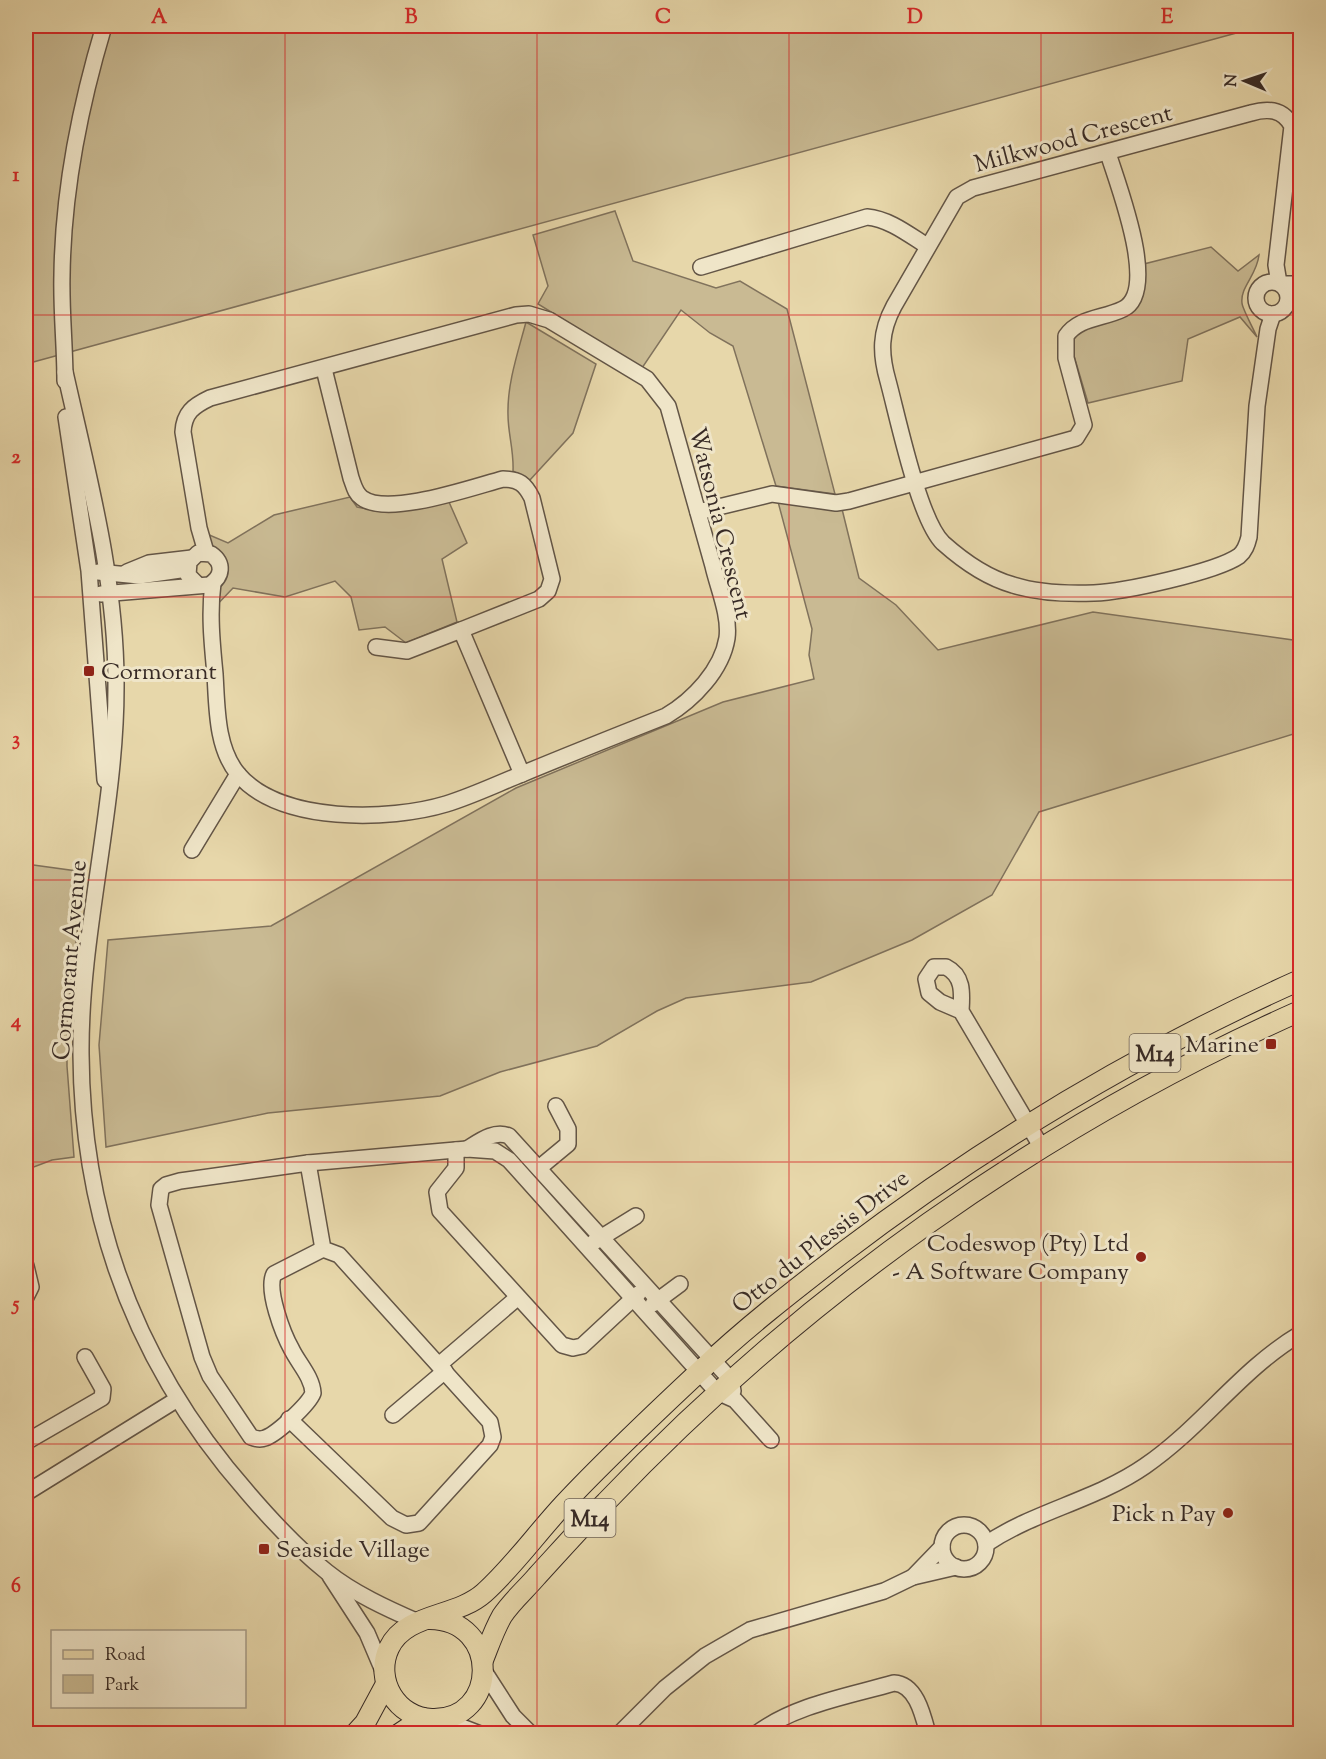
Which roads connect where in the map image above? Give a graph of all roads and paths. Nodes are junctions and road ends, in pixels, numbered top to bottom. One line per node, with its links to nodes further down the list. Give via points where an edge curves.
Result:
1 (104, 26): 10 (street, Cormorant Avenue, via 81,112 68,200 62,273)
2 (1108, 153): 3 (street, Milkwood Crescent, via 964,192); 5 (street, Milkwood Crescent, via 1263,110 1287,118 1292,126 1292,140); 11 (street, via 1137,257 1138,287 1133,301 1125,308 1081,322 1066,336 1066,358 1083,414 1081,433 1066,442)
3 (927, 246): 4 (street, via 894,225 867,217); 11 (street, Milkwood Crescent, via 885,321 882,338 883,363)
4 (701, 267)
5 (1276, 283): 6 (street); 7 (street, via 1287,291); 7 (street, via 1257,292 1258,306)
6 (1300, 284)
7 (1282, 307): 8 (street); 11 (street, Milkwood Crescent, via 1268,329 1255,428 1250,537 1241,554 1220,565 1096,593 1013,586 988,575 944,543 928,523)
8 (1300, 311)
9 (324, 369): 12 (street, Watsonia Crescent, via 516,315 540,316 647,379 660,393 668,406); 13 (street, Watsonia Crescent, via 210,398 187,414 183,432 199,528); 19 (street, via 351,478 363,499 393,504 503,479 516,479 526,486 549,559 552,579 548,591 539,599)
10 (65, 372): 14 (street, Cormorant Avenue, via 68,429); 15 (street, Cormorant Avenue)
11 (917, 484): 12 (street, via 836,503 772,494)
12 (698, 513): 22 (street, Watsonia Crescent, via 727,621 724,650 708,677 681,707 666,716)
13 (195, 559): 15 (street, via 139,576); 16 (street, via 189,577); 16 (street, via 215,557 220,566 219,576)
14 (89, 571): 15 (street); 17 (street, Cormorant Avenue)
15 (106, 572): 18 (street, Cormorant Avenue)
16 (204, 584): 18 (street); 21 (street, Watsonia Crescent, via 210,606 218,719 222,740)
17 (91, 593): 18 (street); 23 (street, Cormorant Avenue)
18 (109, 594): 23 (street, Cormorant Avenue, via 116,682 114,759)
19 (461, 630): 20 (street, via 407,651); 22 (street)
20 (376, 647)
21 (238, 774): 22 (street, Watsonia Crescent, via 256,789 299,809 342,814 430,808); 24 (street)
22 (522, 774)
23 (108, 795): 51 (street, Cormorant Avenue, via 82,1017 82,1090 88,1153 119,1281 139,1331)
24 (192, 850)
25 (1300, 980): 29 (main road, Otto du Plessis Drive / M14, via 1091,1086)
26 (961, 1011): 29 (street)
27 (1300, 1011): 30 (main road, Otto du Plessis Drive / M14, via 1157,1083)
28 (556, 1106): 33 (street, via 568,1129 568,1144)
29 (1029, 1125): 30 (street); 48 (main road, Otto du Plessis Drive / M14, via 961,1167 863,1237)
30 (1042, 1148): 50 (main road, Otto du Plessis Drive / M14, via 934,1220 830,1297)
31 (461, 1150): 32 (street); 33 (street, via 503,1134); 36 (street, via 502,1153); 42 (street, via 456,1168 440,1186 437,1205)
32 (308, 1163): 37 (street); 53 (street, via 180,1181 166,1185 159,1196 210,1376 251,1437 264,1439)
33 (539, 1168): 35 (street)
34 (636, 1216): 35 (street)
35 (601, 1236): 36 (street); 40 (street)
36 (586, 1247): 43 (street)
37 (323, 1249): 49 (street, via 339,1255); 53 (street, via 283,1268 271,1280 285,1335 313,1386 311,1399)
38 (26, 1266): 41 (street, via 31,1287)
39 (680, 1284): 44 (street)
40 (647, 1286): 43 (street); 44 (street)
41 (26, 1297)
42 (517, 1298): 43 (street, via 561,1345 573,1348 590,1340); 49 (street)
43 (633, 1299): 45 (street)
44 (659, 1299): 45 (street); 48 (street)
45 (644, 1312): 48 (street)
46 (1300, 1334): 57 (street, via 1248,1371 1169,1449 1143,1468 1102,1490)
47 (85, 1357): 55 (street, via 103,1389 102,1398)
48 (706, 1365): 50 (street); 62 (main road, Otto du Plessis Drive / M14, via 584,1482 482,1595)
49 (442, 1368): 52 (street); 53 (street, via 490,1422 493,1437 419,1523 406,1525 393,1518)
50 (727, 1390): 54 (street); 63 (main road, Otto du Plessis Drive / M14, via 620,1487 503,1614)
51 (176, 1400): 56 (street); 60 (street, Cormorant Avenue, via 250,1496)
52 (393, 1415)
53 (289, 1419)
54 (771, 1440)
55 (26, 1442)
56 (26, 1491)
57 (983, 1538): 58 (street, via 974,1527 957,1526 944,1539); 59 (street, via 983,1559 977,1566)
58 (942, 1547): 59 (street, via 946,1559); 61 (street)
59 (956, 1568): 61 (street)
60 (329, 1574): 62 (street, Cormorant Avenue, via 378,1604); 64 (street, Cormorant Avenue, via 367,1633)
61 (913, 1577): 70 (street, via 884,1591 767,1624 727,1641 665,1688)
62 (424, 1621): 63 (main road, via 447,1621 465,1630 475,1641); 64 (main road, Otto du Plessis Drive / M14, via 402,1631 392,1641 386,1656)
63 (483, 1665): 65 (main road, Otto du Plessis Drive / M14, via 480,1686 470,1704 455,1714); 69 (street, via 513,1716)
64 (385, 1678): 65 (main road, via 398,1704 410,1713); 66 (main road, Otto du Plessis Drive / M14, via 365,1723)
65 (432, 1718): 67 (main road, Otto du Plessis Drive / M14); 68 (street)
66 (355, 1734)
67 (399, 1734)
68 (480, 1734)
69 (531, 1734)
70 (619, 1734)
71 (756, 1734): 72 (street, via 794,1713 901,1683 911,1689)
72 (928, 1734)

